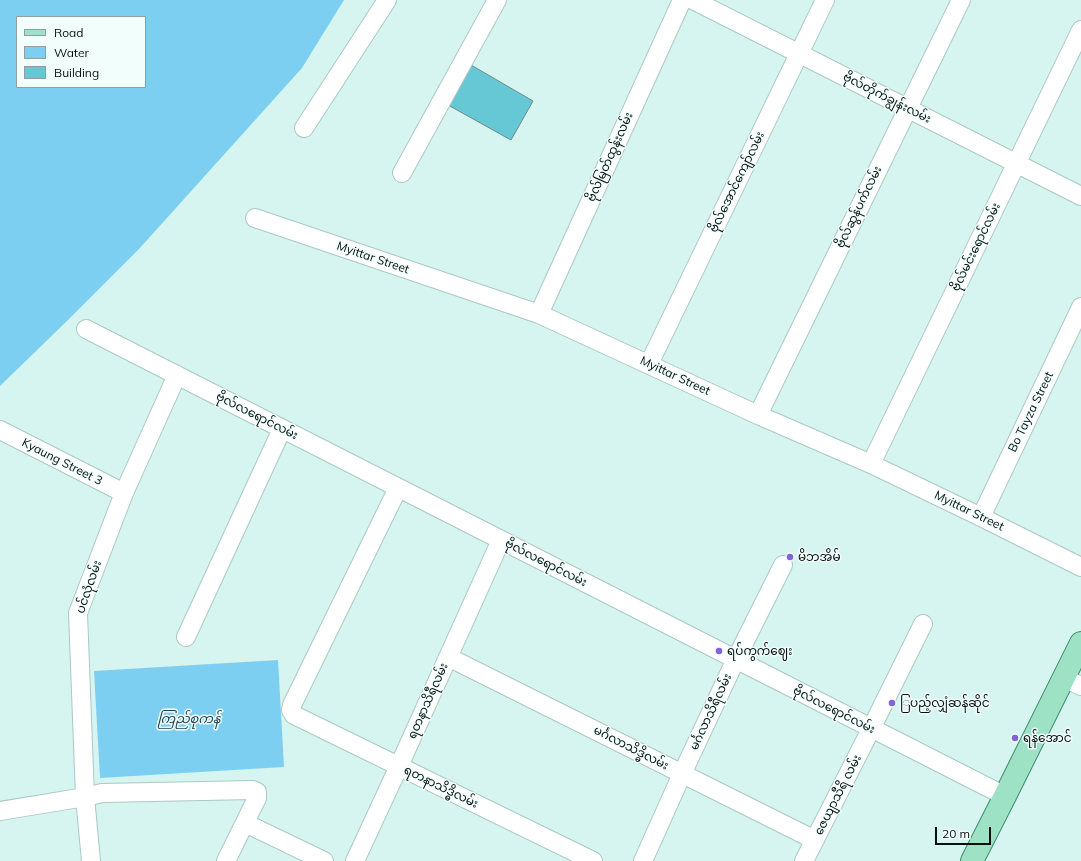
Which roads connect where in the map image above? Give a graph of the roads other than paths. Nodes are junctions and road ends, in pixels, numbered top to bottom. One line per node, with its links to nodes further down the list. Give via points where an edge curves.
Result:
1 (387, 0): 10 (street)
2 (497, 0): 12 (street)
3 (682, 0): 16 (street, ဗိုလ်မြတ်ထွန်းလမ်း)
4 (693, 0): 8 (street, ဗိုလ်တိုက်ချွန်းလမ်း)
5 (825, 0): 8 (street, ဗိုလ်အောင်ကျော်လမ်း)
6 (961, 0): 9 (street, ဗိုလ်ဆွန်ပက်လမ်း)
7 (1081, 30): 11 (street, ဗိုလ်မင်းရောင်လမ်း)
8 (799, 53): 9 (street, ဗိုလ်တိုက်ချွန်းလမ်း); 18 (street, ဗိုလ်အောင်ကျော်လမ်း)
9 (908, 108): 11 (street, ဗိုလ်တိုက်ချွန်းလမ်း); 20 (street, ဗိုလ်ဆွန်ပက်လမ်း)
10 (304, 128)
11 (1016, 163): 13 (street, ဗိုလ်တိုက်ချွန်းလမ်း); 23 (street, ဗိုလ်မင်းရောင်လမ်း)
12 (402, 173)
13 (1081, 196)
14 (255, 218): 16 (street, Myittar Street)
15 (1081, 307): 26 (street, Bo Tayza Street)
16 (539, 314): 18 (street, Myittar Street)
17 (86, 329): 19 (street, ဗိုလ်လရောင်လမ်း)
18 (649, 364): 20 (street, Myittar Street)
19 (177, 375): 21 (street, ဗိုလ်လရောင်လမ်း); 25 (street, ပင်လုံလမ်း)
20 (758, 415): 23 (street, Myittar Street)
21 (282, 429): 24 (street, ဗိုလ်လရောင်လမ်း); 31 (street)
22 (0, 430): 25 (street, Kyaung Street 3)
23 (871, 464): 26 (street, Myittar Street)
24 (398, 488): 27 (street, ဗိုလ်လရောင်လမ်း); 37 (street, ရတနာသိဒ္ဓိလမ်း, via 291,710 294,715)
25 (124, 493): 40 (street, ပင်လုံလမ်း, via 78,613)
26 (981, 517): 29 (street, Myittar Street)
27 (501, 540): 33 (street, ရတနာသိရီလမ်း); 34 (street, ဗိုလ်လရောင်လမ်း)
28 (783, 565): 34 (street, မင်္ဂလာသိရီလမ်း)
29 (1081, 567)
30 (923, 624): 36 (street, ဇေယျာသီရိ လမ်း)
31 (186, 637)
32 (1081, 643): 35 (main road)
33 (448, 656): 37 (street, ရတနာသိရီလမ်း); 38 (street, မင်္ဂလာသိဒ္ဓိလမ်း)
34 (736, 659): 36 (street, ဗိုလ်လရောင်လမ်း); 38 (street, မင်္ဂလာသိရီလမ်း)
35 (1072, 682): 39 (main road)
36 (871, 729): 39 (street, ဗိုလ်လရောင်လမ်း); 43 (street, ဇေယျာသီရိ လမ်း)
37 (399, 766): 47 (street, ရတနာသိရီလမ်း); 48 (street, ရတနာသိဒ္ဓိလမ်း)
38 (682, 774): 43 (street, မင်္ဂလာသိဒ္ဓိလမ်း); 49 (street, မင်္ဂလာသိရီလမ်း)
39 (1005, 796): 51 (main road)
40 (86, 797): 41 (street); 42 (street, via 102,793 253,790 258,792 257,798); 44 (street, ပင်လုံလမ်း)
41 (0, 811)
42 (245, 823): 45 (street); 46 (street)
43 (815, 840): 50 (street, ဇေယျာသီရိ လမ်း)
44 (91, 861)
45 (226, 861)
46 (324, 861)
47 (355, 861)
48 (593, 861)
49 (643, 861)
50 (804, 861)
51 (972, 861)

